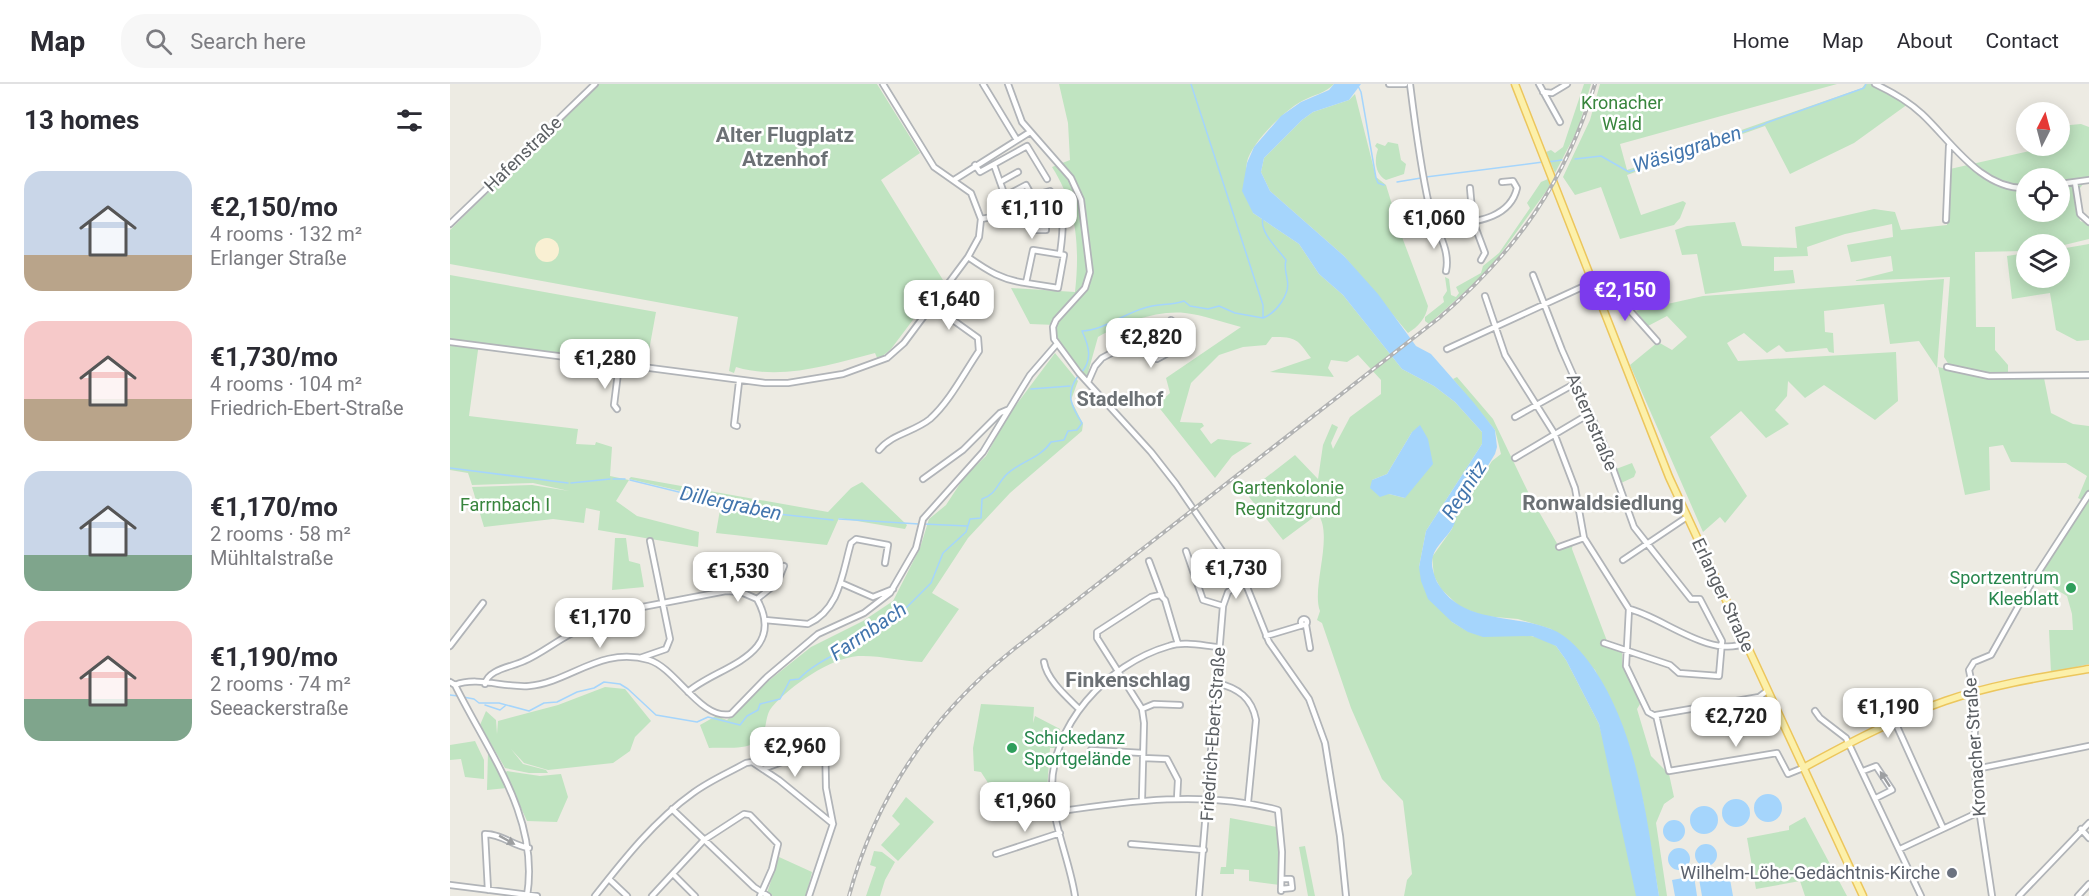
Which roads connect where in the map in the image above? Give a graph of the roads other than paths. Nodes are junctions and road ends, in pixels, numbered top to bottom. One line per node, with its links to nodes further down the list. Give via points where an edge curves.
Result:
1 (595, 84): 36 (street, Hafenstraße)
2 (883, 84): 21 (street, via 934,167)
3 (983, 84): 15 (street)
4 (1008, 84): 14 (street, via 1015,107)
5 (1389, 84): 6 (street)
6 (1405, 84)
7 (1410, 84): 37 (street, via 1422,171)
8 (1515, 84): 44 (main road, Erlanger Straße)
9 (1539, 84): 12 (street)
10 (1567, 84): 12 (street, via 1552,93)
11 (1875, 84): 16 (street, via 1912,105)
12 (1543, 92): 13 (street)
13 (1560, 122)
14 (1030, 132): 15 (street); 52 (street, via 1076,185 1090,263 1085,288 1056,320 1052,333)
15 (1017, 140): 17 (street)
16 (1949, 146): 27 (street, via 2002,183); 33 (street)
17 (975, 165): 18 (street, via 980,172); 21 (street)
18 (994, 165): 20 (street, via 1027,146); 23 (street)
19 (1018, 172): 23 (street)
20 (1047, 179)
21 (954, 180): 32 (street, via 971,193)
22 (2089, 180): 25 (street)
23 (1000, 182): 29 (street)
24 (1502, 182): 34 (street, via 1513,181 1516,185 1512,201 1497,215)
25 (2075, 182): 26 (street); 35 (street, via 2080,214)
26 (2070, 183)
27 (2016, 186)
28 (1470, 188): 34 (street)
29 (1005, 196): 30 (street, via 1026,186); 32 (street, via 1009,214)
30 (1032, 196): 31 (street, via 1035,230 1046,230); 38 (street, via 1050,191 1059,201 1064,225)
31 (1045, 209)
32 (981, 219): 39 (street, via 979,237)
33 (1946, 220)
34 (1473, 221): 37 (street); 40 (street, via 1485,253)
35 (2089, 222)
36 (450, 224)
37 (1436, 228): 41 (street, via 1446,250)
38 (1060, 254): 43 (street, via 1033,250); 43 (street, via 1064,255 1058,288)
39 (968, 257): 43 (street, via 991,274); 47 (street)
40 (1481, 260)
41 (1446, 271)
42 (1533, 275): 46 (street, Asternstraße)
43 (1026, 283)
44 (1593, 287): 46 (street); 50 (street, via 1608,285); 71 (main road, Erlanger Straße)
45 (1485, 296): 49 (street)
46 (1544, 303): 49 (street); 59 (street, Asternstraße)
47 (932, 305): 57 (street, via 897,351 876,364 811,380); 67 (street, via 978,338 979,351 940,408 914,430 886,441)
48 (1171, 320): 58 (street, via 1169,326 1179,347 1157,359 1140,338 1102,358)
49 (1495, 328): 53 (street); 60 (street, via 1506,355)
50 (1657, 340)
51 (450, 342): 54 (street)
52 (1056, 345): 58 (street); 62 (street)
53 (1447, 349)
54 (619, 365): 57 (street); 61 (street, via 614,405)
55 (1947, 367): 56 (street, via 1989,376)
56 (2089, 375)
57 (739, 382): 65 (street, via 734,425)
58 (1088, 382): 81 (street, via 1159,461)
59 (1576, 383): 60 (street); 63 (street, Asternstraße)
60 (1538, 404): 64 (street); 66 (street)
61 (617, 409)
62 (1007, 410): 69 (street); 83 (street, via 983,452 922,522 916,548)
63 (1589, 414): 66 (street); 74 (street, Asternstraße, via 1634,527)
64 (1515, 417)
65 (737, 426)
66 (1554, 433): 68 (street); 72 (street, via 1575,488)
67 (879, 450)
68 (1515, 458)
69 (923, 480)
70 (2089, 494): 111 (street, Kronacher Straße, via 1991,655 1971,665)
71 (1687, 517): 74 (street); 94 (main road, Erlanger Straße)
72 (1584, 538): 75 (street); 89 (street)
73 (650, 541): 87 (street)
74 (1646, 545): 77 (street); 97 (street, Asternstraße, via 1691,599 1700,598)
75 (1559, 546)
76 (1186, 551): 88 (street, via 1203,600)
77 (1623, 560)
78 (1149, 561): 84 (street)
79 (885, 563): 82 (street, via 888,545 856,539 850,546)
80 (784, 566): 85 (street, via 777,583)
81 (1243, 581): 88 (street, via 1228,592); 93 (street)
82 (841, 583): 83 (street, via 873,597); 91 (street, via 833,602 810,623)
83 (893, 588): 110 (street, via 873,607 813,638 731,714 713,711)
84 (1162, 596): 95 (street); 105 (street, via 1151,597 1097,632 1096,638)
85 (757, 599): 87 (street, via 734,591); 91 (street)
86 (483, 603): 98 (street)
87 (664, 604): 90 (street); 102 (street, via 670,643 661,652)
88 (1222, 606): 99 (street, Friedrich-Ebert-Straße)
89 (1629, 609): 97 (street, via 1683,634); 101 (street)
90 (611, 613)
91 (765, 620): 110 (street, via 761,637 746,657)
92 (591, 626): 108 (street, via 490,674)
93 (1266, 636): 100 (street, via 1305,625); 135 (street, via 1303,689 1317,717)
94 (1745, 643): 97 (street, via 1737,647); 109 (main road, Erlanger Straße)
95 (1178, 644): 99 (street); 105 (street)
96 (1604, 644): 101 (street)
97 (1723, 645): 101 (street, via 1719,676 1679,673 1670,665)
98 (450, 646)
99 (1219, 647): 106 (street, Friedrich-Ebert-Straße)
100 (1310, 648)
101 (1625, 649): 118 (street, via 1634,687 1648,712)
102 (640, 658): 108 (street, via 600,660 532,685); 110 (street, via 662,665)
103 (1044, 662): 115 (street, via 1045,669)
104 (2089, 669): 111 (main road)
105 (1116, 672): 115 (street); 116 (street)
106 (1217, 683): 133 (street, Friedrich-Ebert-Straße); 134 (street, via 1239,691 1254,709)
107 (453, 684): 108 (street); 148 (street, via 521,813)
108 (485, 684)
109 (1767, 691): 112 (street); 113 (main road, Erlanger Straße)
110 (688, 692)
111 (1974, 694): 119 (main road); 128 (street, Kronacher Straße)
112 (1759, 697): 113 (street); 118 (street)
113 (1771, 701): 126 (main road, Erlanger Straße)
114 (1180, 705): 116 (street, via 1154,704)
115 (1079, 709): 138 (street, via 1055,766)
116 (1142, 709): 125 (street)
117 (1815, 711): 121 (street)
118 (1655, 716): 126 (street, via 1669,771 1777,753 1788,774)
119 (1895, 722): 121 (main road); 142 (street)
120 (825, 738): 122 (street)
121 (1849, 744): 126 (main road); 129 (street)
122 (825, 746): 127 (street); 141 (street, via 826,788)
123 (2089, 746): 128 (street)
124 (1091, 750): 125 (street)
125 (1143, 756): 131 (street); 132 (street, via 1167,759 1178,780)
126 (1803, 768): 170 (main road, Erlanger Straße)
127 (763, 769): 137 (street, via 746,763 695,791); 141 (street)
128 (1976, 769): 139 (street, Kronacher Straße)
129 (1863, 771): 130 (street); 130 (street, one-way to 129, via 1892,790 1876,766)
130 (1876, 798): 149 (street)
131 (1142, 799): 132 (street); 138 (street)
132 (1177, 799): 133 (street)
133 (1207, 800): 134 (street); 150 (street, Friedrich-Ebert-Straße)
134 (1248, 802): 154 (street, via 1278,810)
135 (1335, 805): 136 (street); 169 (street)
136 (1326, 807)
137 (672, 809): 146 (street); 153 (street)
138 (1055, 812): 144 (street)
139 (1979, 812): 142 (street); 172 (street, Kronacher Straße)
140 (2089, 823): 143 (street)
141 (833, 824): 166 (street)
142 (1943, 828): 149 (street)
143 (2082, 829): 145 (street); 173 (street)
144 (1060, 833): 151 (street); 167 (street)
145 (2089, 838)
146 (704, 840): 152 (street); 158 (street); 158 (street, via 739,816 750,815 778,844)
147 (1131, 844): 150 (street)
148 (529, 848): 157 (street, one-way to 148, via 485,834 495,834); 159 (street)
149 (1900, 849): 171 (street)
150 (1204, 850): 168 (street, Friedrich-Ebert-Straße)
151 (996, 854)
152 (673, 874): 163 (street); 164 (street)
153 (609, 879): 161 (street); 162 (street)
154 (1282, 879): 154 (street, via 1281,890 1292,888 1291,879)
155 (2089, 884): 174 (street)
156 (450, 885): 157 (street)
157 (487, 892): 159 (street)
158 (761, 894): 165 (street)
159 (528, 895): 160 (street)
160 (537, 896)
161 (596, 896)
162 (627, 896)
163 (652, 896)
164 (695, 896)
165 (768, 896)
166 (809, 896)
167 (1076, 896)
168 (1199, 896)
169 (1346, 896)
170 (1863, 896)
171 (1921, 896)
172 (1992, 896)
173 (2019, 896)
174 (2078, 896)

